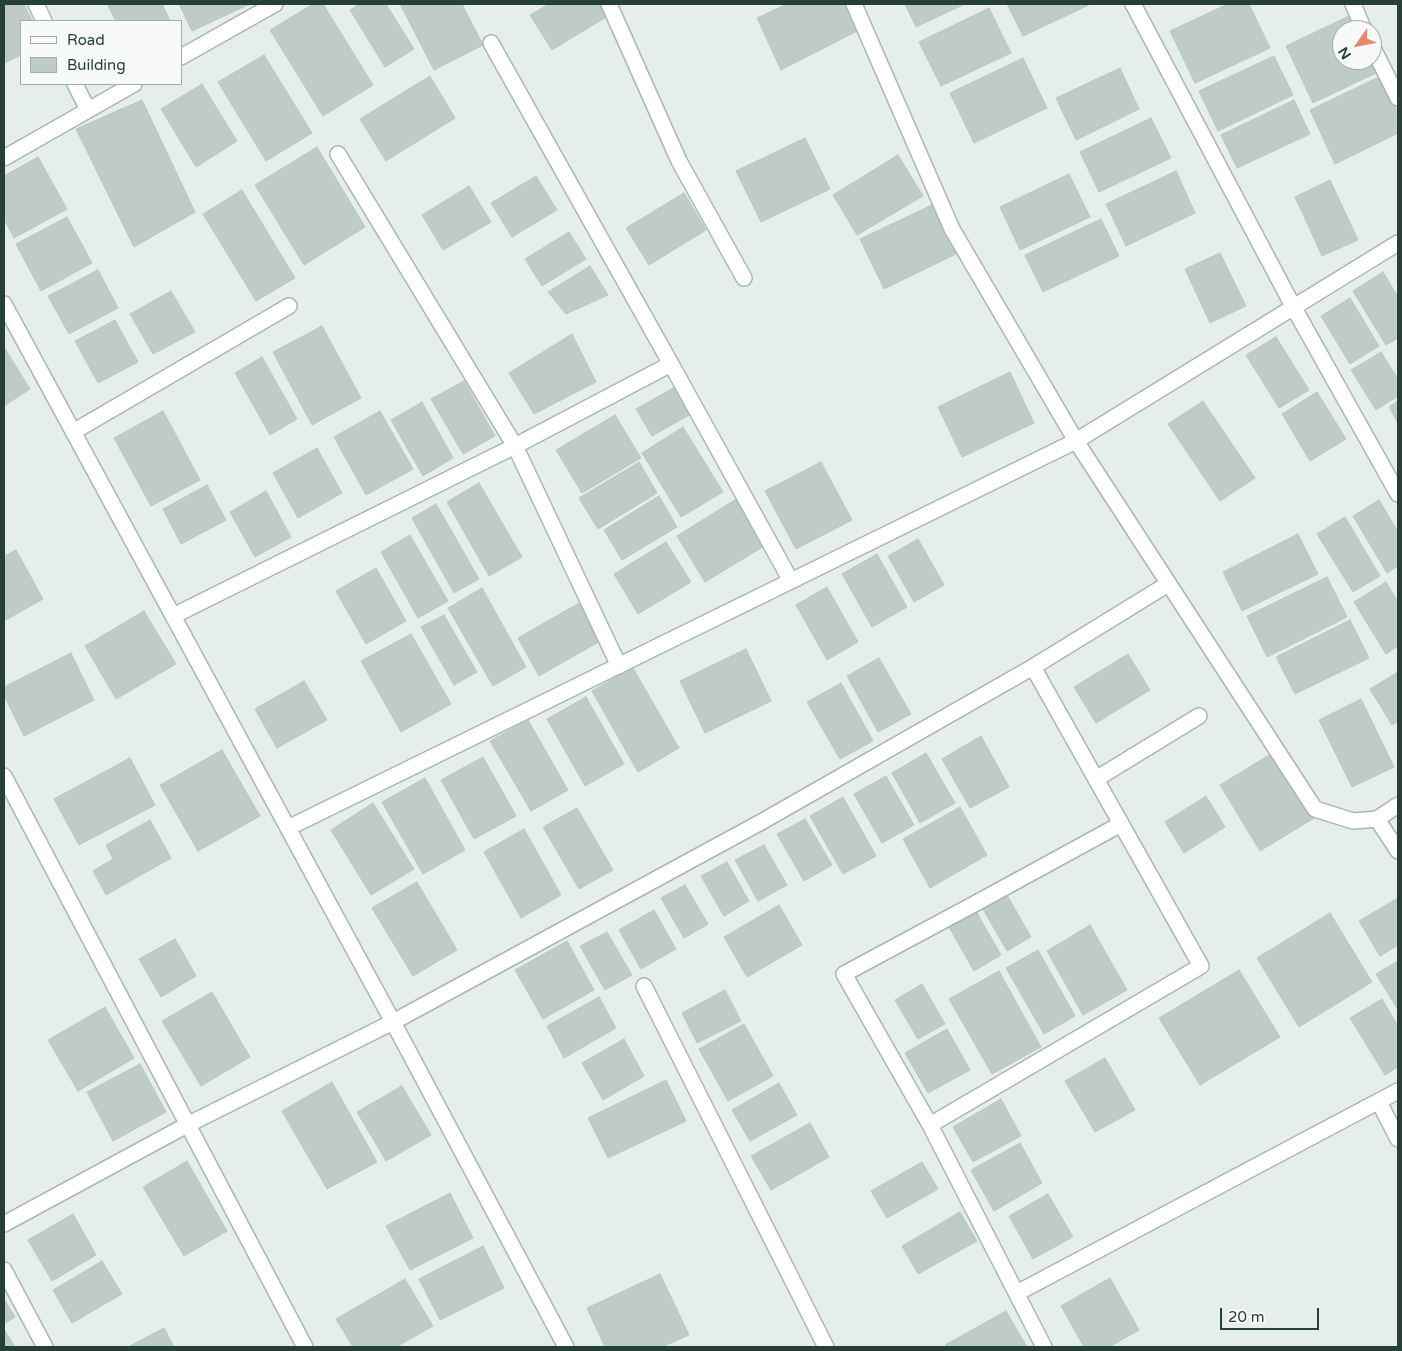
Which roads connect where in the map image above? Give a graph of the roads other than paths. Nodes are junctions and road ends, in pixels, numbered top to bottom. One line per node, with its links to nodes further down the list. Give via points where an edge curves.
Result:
1 (36, 4): 7 (street)
2 (275, 4): 10 (street)
3 (609, 4): 19 (street, via 679,161)
4 (854, 4): 25 (street, via 952,229)
5 (1133, 4): 22 (street)
6 (1353, 4): 8 (street)
7 (44, 20)
8 (1360, 20)
9 (491, 43): 23 (street)
10 (182, 56)
11 (1382, 66): 14 (street)
12 (75, 85): 15 (street)
13 (132, 85): 15 (street)
14 (1398, 98)
15 (88, 110): 17 (street)
16 (338, 154): 26 (street)
17 (4, 158)
18 (1398, 243): 22 (street)
19 (744, 278)
20 (4, 304): 24 (street)
21 (289, 306): 24 (street)
22 (1294, 308): 25 (street); 27 (street)
23 (671, 364): 26 (street); 28 (street)
24 (73, 432): 30 (street)
25 (1076, 441): 28 (street); 29 (street)
26 (515, 446): 30 (street); 31 (street)
27 (1398, 494)
28 (791, 581): 31 (street)
29 (1168, 584): 32 (street); 37 (street, via 1315,810 1352,821)
30 (173, 616): 39 (street)
31 (619, 666): 39 (street)
32 (1033, 667): 35 (street); 42 (street, via 762,821)
33 (1199, 716): 35 (street)
34 (4, 776): 45 (street)
35 (1096, 779): 38 (street)
36 (1398, 805): 37 (street)
37 (1376, 819): 40 (street)
38 (1122, 824): 46 (street, via 1201,966); 46 (street, via 844,974)
39 (288, 828): 42 (street)
40 (1398, 851)
41 (644, 986): 54 (street)
42 (393, 1022): 45 (street); 53 (street)
43 (1398, 1091): 44 (street)
44 (1378, 1102): 47 (street); 50 (street)
45 (187, 1125): 48 (street); 52 (street)
46 (930, 1125): 50 (street)
47 (1398, 1139)
48 (4, 1224)
49 (4, 1270): 51 (street)
50 (1017, 1293): 55 (street)
51 (45, 1347)
52 (305, 1347)
53 (566, 1347)
54 (826, 1347)
55 (1044, 1347)

